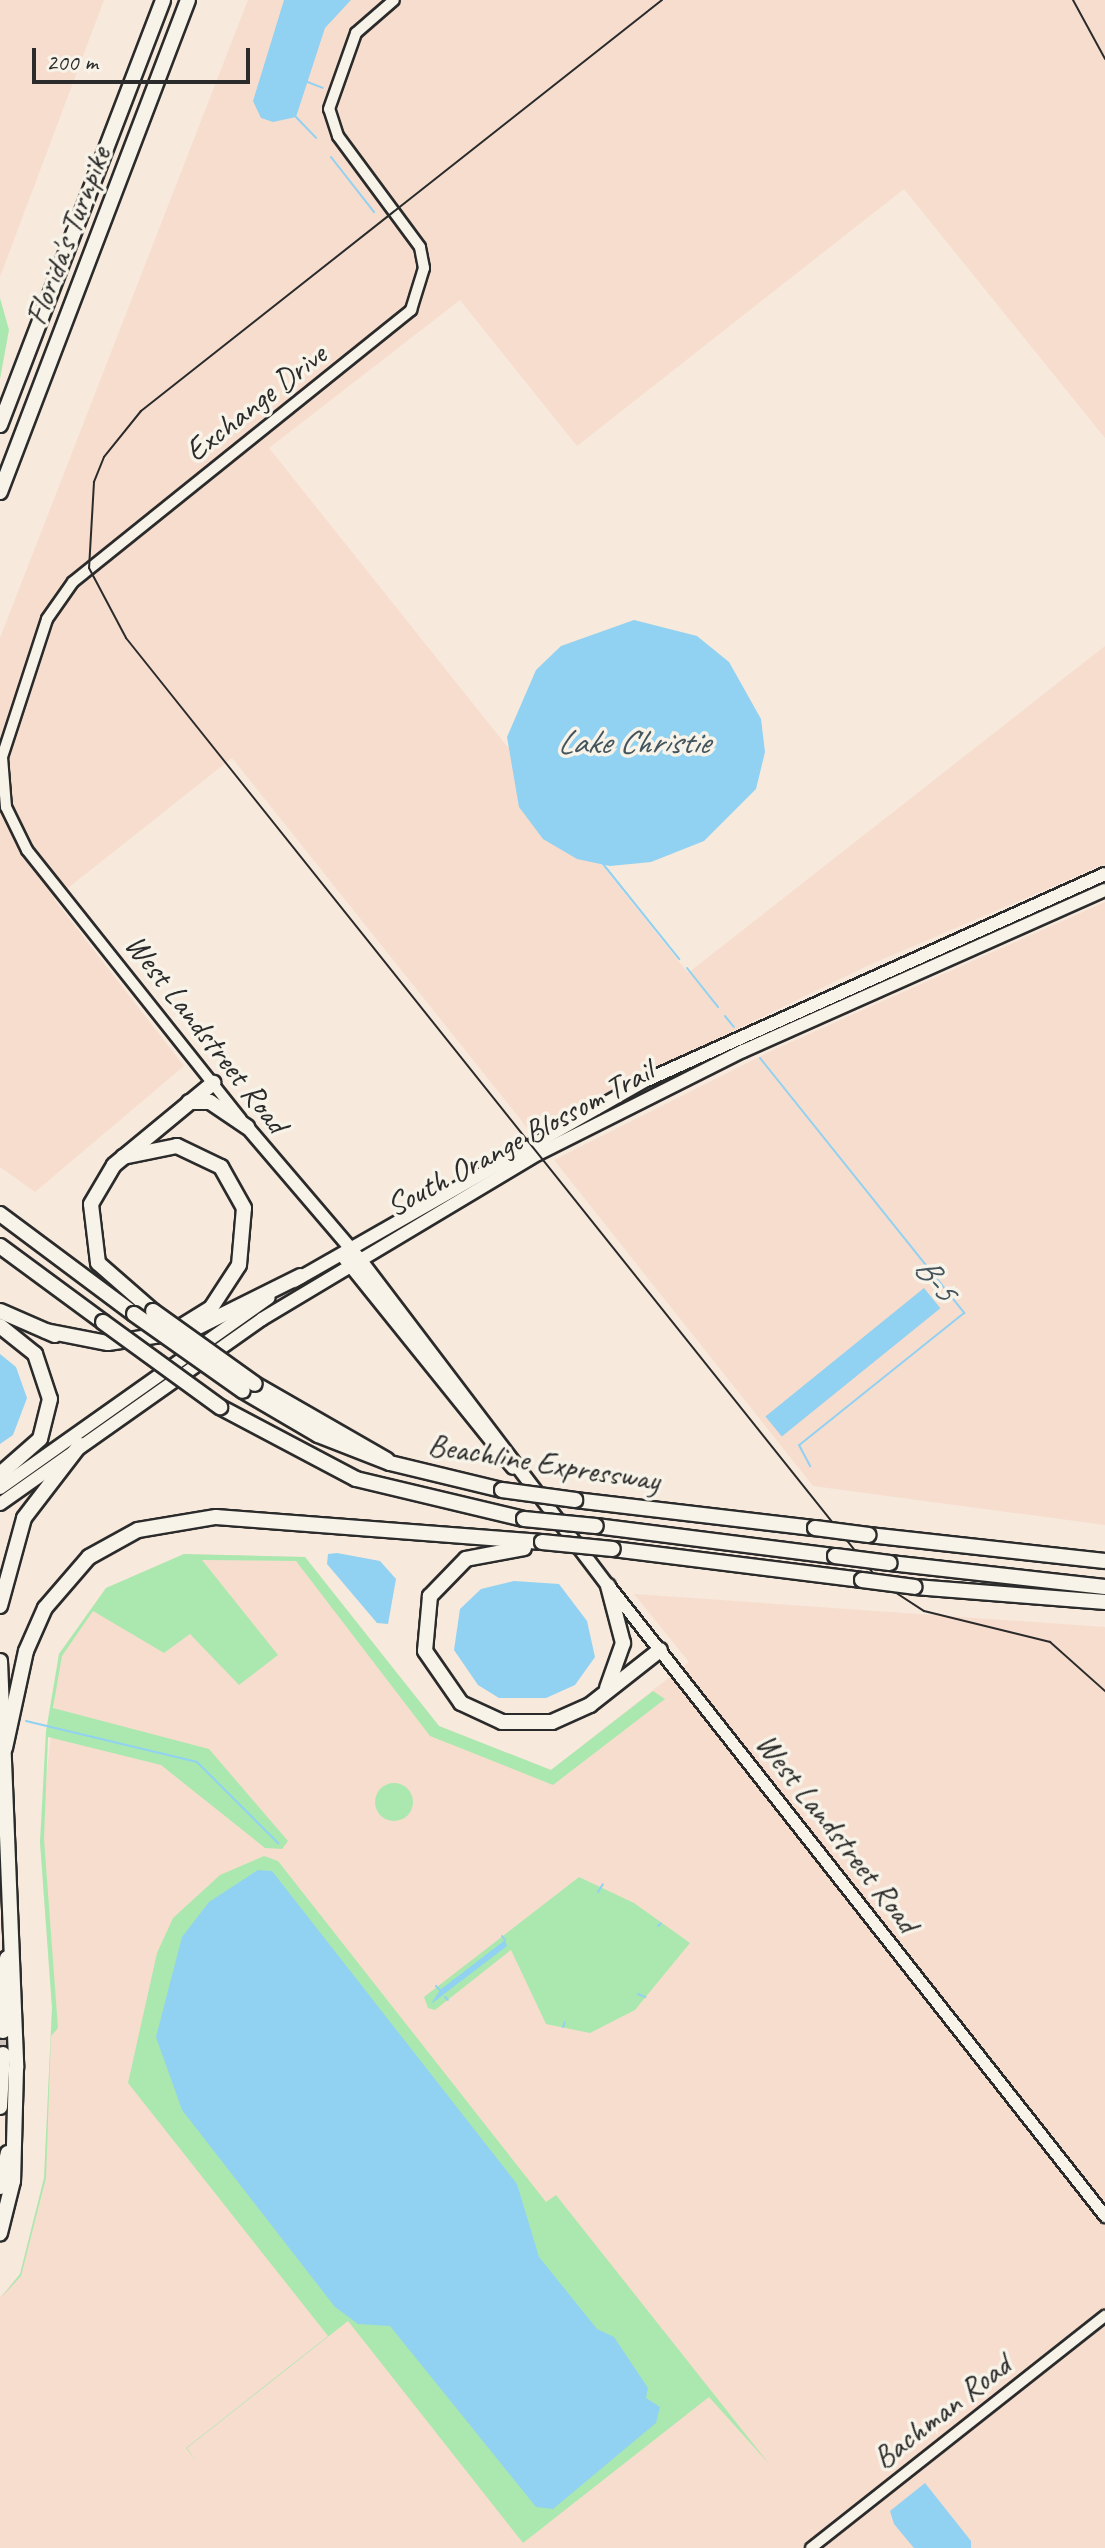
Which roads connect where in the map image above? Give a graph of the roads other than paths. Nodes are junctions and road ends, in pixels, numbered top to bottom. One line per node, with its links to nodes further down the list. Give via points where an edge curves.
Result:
1 (163, 0): 4 (highway, Florida's Turnpike)
2 (188, 0): 5 (highway, Florida's Turnpike)
3 (394, 0): 6 (street, Exchange Drive, via 356,33 329,109 338,136 420,247 424,268 416,299 399,324 59,598 2,757 6,807)
4 (1, 421)
5 (0, 492)
6 (27, 850): 9 (street, West Landstreet Road)
7 (1105, 874): 10 (main road, South Orange Blossom Trail)
8 (1105, 890): 12 (main road, South Orange Blossom Trail)
9 (213, 1083): 11 (highway); 13 (street, West Landstreet Road)
10 (618, 1096): 12 (main road); 17 (main road, South Orange Blossom Trail)
11 (189, 1102): 13 (highway, via 210,1102); 14 (highway)
12 (596, 1124): 18 (main road, South Orange Blossom Trail)
13 (247, 1127): 17 (main road, West Landstreet Road)
14 (123, 1157): 23 (highway, via 177,1146 221,1167 244,1208 239,1265 204,1314 162,1336 101,1343); 24 (highway, bridge, via 93,1198 90,1242 106,1274)
15 (0, 1214): 24 (highway, Beachline Expressway, bridge, via 134,1314)
16 (0, 1246): 33 (highway, Beachline Expressway, bridge, via 220,1407 356,1479 524,1519)
17 (344, 1249): 18 (main road, West Landstreet Road); 19 (main road); 20 (main road, South Orange Blossom Trail)
18 (359, 1258): 19 (main road, South Orange Blossom Trail); 27 (main road, West Landstreet Road)
19 (346, 1265): 25 (main road, South Orange Blossom Trail); 27 (main road, West Landstreet Road, via 491,1447)
20 (301, 1276): 23 (highway, via 152,1345 89,1346); 28 (main road, South Orange Blossom Trail)
21 (0, 1311): 23 (highway)
22 (0, 1326): 26 (highway, via 35,1354 50,1399 40,1439)
23 (46, 1331)
24 (249, 1388): 31 (highway, Beachline Expressway, bridge, via 318,1435 390,1463 502,1490)
25 (80, 1445): 29 (main road, South Orange Blossom Trail); 35 (highway, via 24,1518)
26 (0, 1474)
27 (527, 1481): 32 (main road, West Landstreet Road)
28 (0, 1488)
29 (0, 1504)
30 (545, 1545): 34 (highway, bridge, via 915,1587); 38 (highway, via 490,1551 448,1571 425,1611 425,1651 453,1696 497,1721 547,1723); 40 (highway, via 216,1517 138,1530 89,1557 45,1608 26,1651)
31 (1105, 1561)
32 (608, 1586): 36 (main road, West Landstreet Road); 38 (highway, via 621,1660)
33 (1105, 1587)
34 (1105, 1602)
35 (0, 1606)
36 (660, 1650): 38 (highway); 47 (main road, West Landstreet Road)
37 (0, 1661): 40 (highway)
38 (590, 1705)
39 (0, 1733): 40 (highway)
40 (5, 1748): 41 (highway)
41 (9, 1885): 42 (highway); 44 (highway)
42 (3, 2031)
43 (3, 2054): 45 (highway)
44 (16, 2068): 46 (highway); 48 (highway, via 13,2186)
45 (0, 2107)
46 (0, 2187)
47 (1105, 2216)
48 (0, 2233)
49 (1105, 2316): 50 (street, Bachman Road)
50 (811, 2548)

